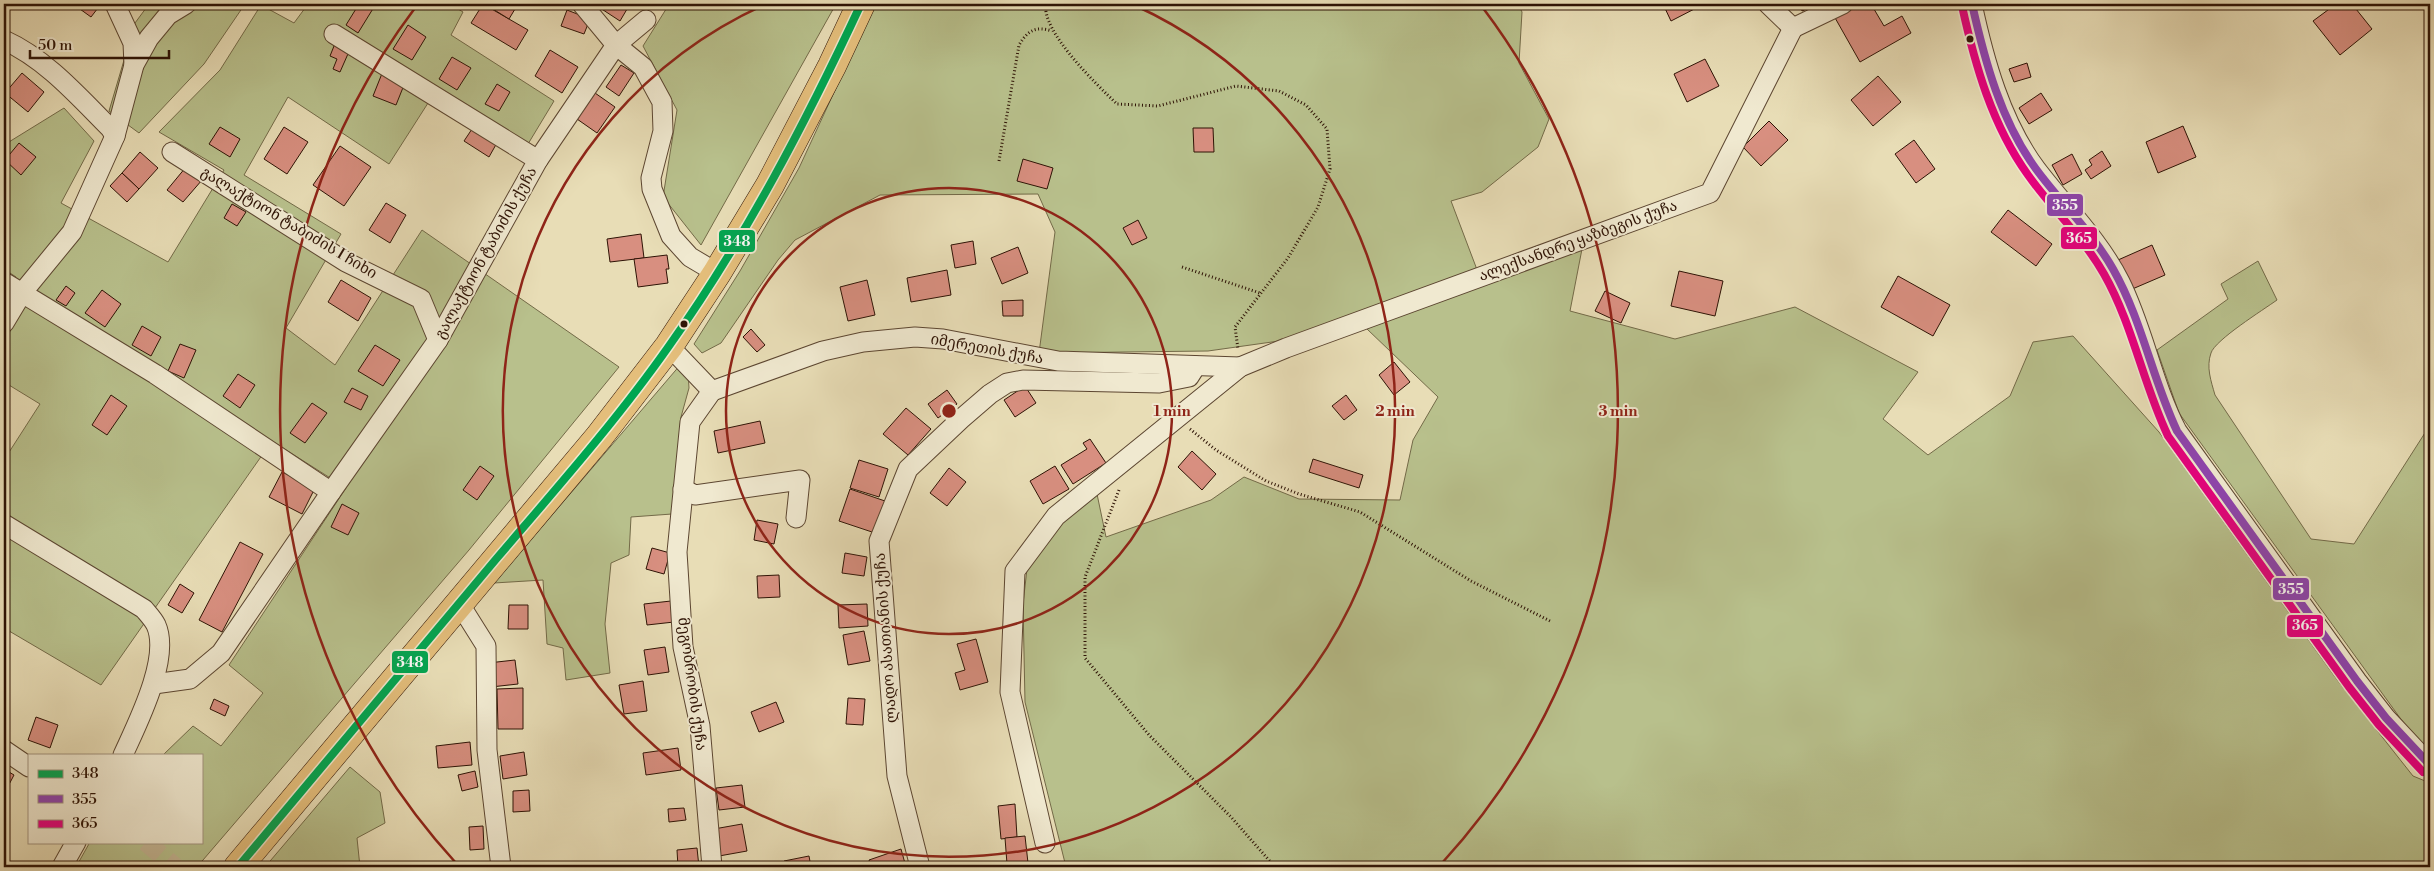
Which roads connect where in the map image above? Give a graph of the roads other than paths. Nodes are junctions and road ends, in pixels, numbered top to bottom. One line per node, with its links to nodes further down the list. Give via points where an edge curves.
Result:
1 (115, 4): 13 (street, via 133,43)
2 (186, 4): 13 (street, via 168,15 149,38)
3 (582, 4): 12 (street)
4 (861, 4): 17 (highway, via 770,185)
5 (1768, 4): 9 (street)
6 (1843, 4): 9 (street)
7 (1972, 4): 34 (street, via 1999,100 2010,124 2035,168 2091,238 2120,282 2165,408 2177,431 2357,681)
8 (646, 20): 12 (street, გალაქტიონ ტაბიძის ქუჩა)
9 (1793, 28): 24 (street, ალექსანდრე ყაზბეგის ქუჩა, via 1710,193)
10 (334, 34): 16 (street)
11 (4, 40): 14 (street, via 54,73)
12 (616, 45): 16 (street, გალაქტიონ ტაბიძის ქუჩა); 17 (street, via 643,67 662,102 663,131 651,178 652,189 671,236 690,257)
13 (134, 65): 14 (street)
14 (115, 136): 19 (street, via 72,232)
15 (172, 152): 21 (street, გალაქტიონ ტაბიძის I ჩიხი, via 346,262 421,299)
16 (538, 160): 21 (street, გალაქტიონ ტაბიძის ქუჩა)
17 (717, 272): 22 (highway)
18 (4, 282): 19 (street)
19 (22, 293): 20 (street); 27 (street, via 155,374)
20 (4, 323)
21 (438, 340): 27 (street, გალაქტიონ ტაბიძის ქუჩა)
22 (669, 346): 25 (street); 30 (highway, via 599,437)
23 (1196, 366): 24 (street, იმერეთის ქუჩა); 25 (street, იმერეთის ქუჩა, via 1058,361 943,339 915,337 864,342 823,352); 42 (street, ლადო ასათიანის ქუჩა, via 1189,377 1168,382 1023,380 1008,383 961,418 908,469 879,541 897,776)
24 (1240, 367): 36 (street, via 1056,516 1015,571 1010,692)
25 (712, 391): 26 (street, მეგობრობის ქუჩა, via 690,422)
26 (684, 489): 28 (street, via 695,495 800,480); 41 (street, მეგობრობის ქუჩა, via 677,552 683,647 700,726)
27 (330, 492): 31 (street, გალაქტიონ ტაბიძის ქუჩა, via 221,653 190,679)
28 (796, 518)
29 (4, 524): 31 (street, via 144,609 156,625 159,642)
30 (459, 603): 39 (highway); 40 (street, via 486,646 487,750)
31 (154, 684): 33 (street)
32 (4, 750): 35 (street)
33 (123, 754)
34 (2430, 765)
35 (28, 766)
36 (1045, 843)
37 (75, 844): 38 (street)
38 (62, 867)
39 (238, 867)
40 (501, 867)
41 (712, 867)
42 (920, 867)

